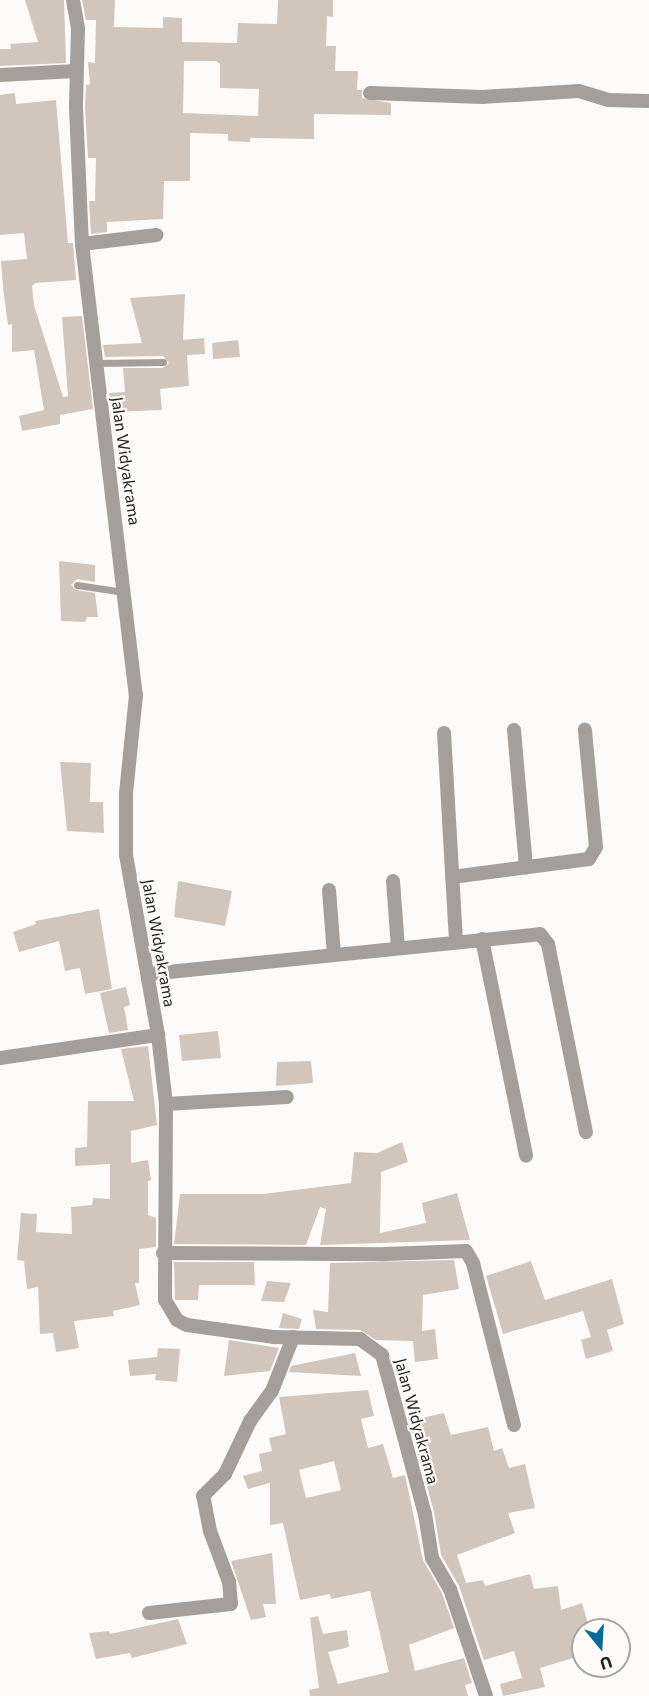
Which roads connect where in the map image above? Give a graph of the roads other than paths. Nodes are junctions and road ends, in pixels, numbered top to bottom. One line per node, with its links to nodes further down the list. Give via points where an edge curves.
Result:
1 (73, 0): 2 (street, Jalan Widyakrama, via 78,29)
2 (76, 70): 3 (street); 7 (street, Jalan Widyakrama)
3 (0, 75)
4 (370, 93): 5 (street, via 482,97 579,91 608,100)
5 (649, 101)
6 (156, 235): 7 (street)
7 (82, 244): 9 (street, Jalan Widyakrama)
8 (164, 362): 9 (lane)
9 (97, 363): 11 (street, Jalan Widyakrama)
10 (77, 585): 11 (lane)
11 (126, 593): 23 (street, Jalan Widyakrama, via 136,695 124,823)
12 (514, 730): 15 (street)
13 (585, 730): 15 (street, via 594,853 589,859)
14 (444, 733): 16 (street)
15 (526, 867): 16 (street)
16 (452, 878): 20 (street)
17 (393, 880): 21 (street)
18 (329, 890): 22 (street)
19 (482, 939): 20 (street); 28 (street, via 532,933 545,938); 29 (street)
20 (456, 942): 21 (street)
21 (398, 948): 22 (street)
22 (334, 954): 23 (street)
23 (149, 974): 24 (street, Jalan Widyakrama)
24 (158, 1035): 25 (street); 27 (street, Jalan Widyakrama)
25 (0, 1058)
26 (287, 1097): 27 (street)
27 (166, 1104): 30 (street, Jalan Widyakrama, via 168,1192)
28 (586, 1132)
29 (526, 1156)
30 (163, 1253): 31 (street, Jalan Widyakrama, via 163,1290 177,1320 214,1330); 32 (street, via 466,1251 473,1263)
31 (293, 1337): 33 (street, via 272,1391 250,1421 225,1474 204,1496 210,1531 231,1590 231,1604); 34 (street, Jalan Widyakrama, via 360,1339 382,1355 425,1514 432,1558 450,1588)
32 (514, 1425)
33 (149, 1613)
34 (486, 1696)

